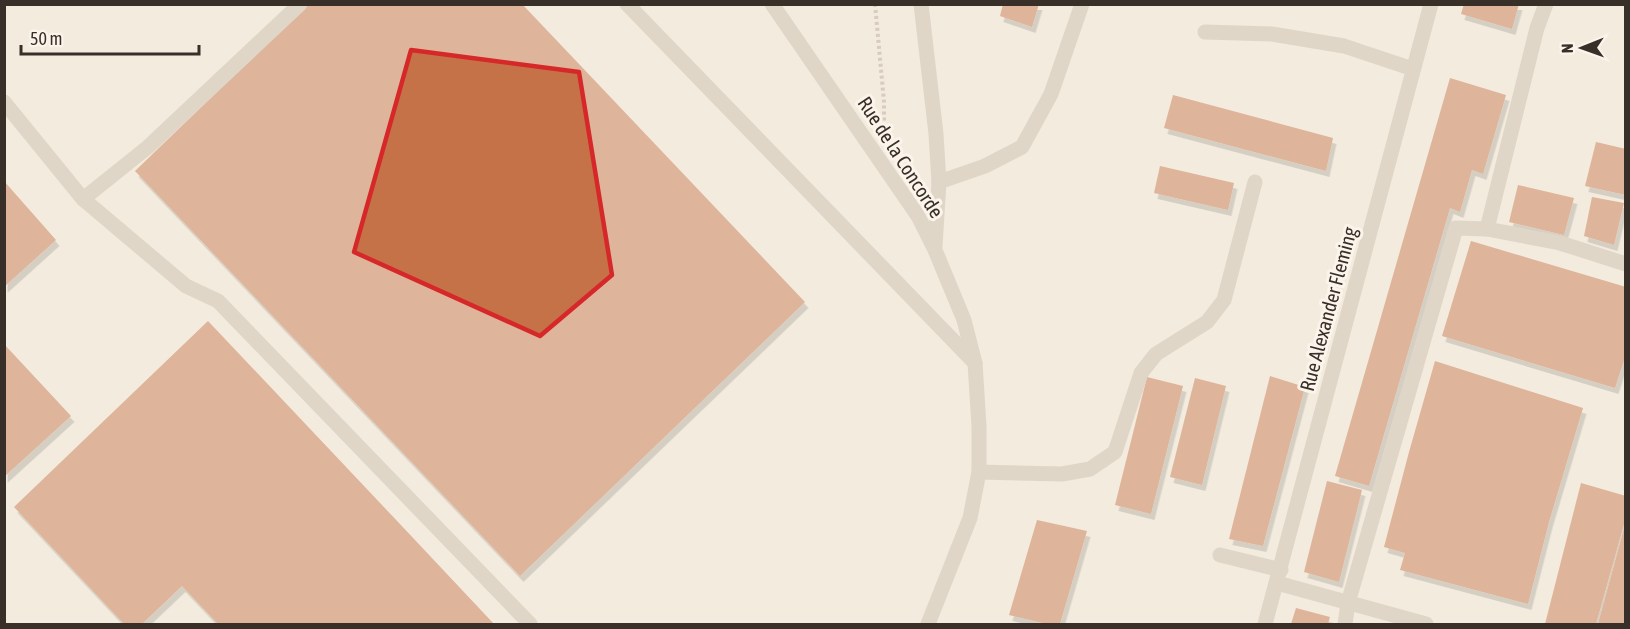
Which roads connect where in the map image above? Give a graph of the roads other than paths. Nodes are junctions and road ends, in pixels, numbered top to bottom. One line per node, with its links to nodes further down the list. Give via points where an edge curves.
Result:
1 (300, 4): 13 (street, via 148,147)
2 (627, 4): 17 (street)
3 (772, 4): 15 (street, Rue de la Concorde, via 884,164)
4 (921, 4): 11 (street)
5 (1082, 4): 11 (street, via 1051,94 1022,147 985,166)
6 (1431, 4): 9 (street, Rue Alexander Fleming)
7 (1546, 4): 14 (street)
8 (1205, 32): 9 (street, via 1272,34 1344,46)
9 (1413, 69): 20 (street, Rue Alexander Fleming)
10 (4, 102): 13 (street)
11 (939, 182): 15 (street)
12 (1255, 182): 18 (street, via 1224,300 1207,322 1156,354 1141,373 1115,452 1090,469 1062,474)
13 (83, 199): 22 (street, via 186,286 218,301)
14 (1487, 229): 16 (street, via 1560,243); 21 (street, via 1456,228)
15 (935, 250): 17 (street, Rue de la Concorde, via 964,320)
16 (1626, 264)
17 (975, 363): 18 (street, Rue de la Concorde)
18 (979, 472): 23 (street, Rue de la Concorde, via 970,518)
19 (1220, 555): 20 (street)
20 (1279, 576): 21 (street); 24 (street, Rue Alexander Fleming)
21 (1348, 603): 25 (street); 26 (street)
22 (530, 624)
23 (927, 624)
24 (1265, 624)
25 (1345, 624)
26 (1426, 624)

